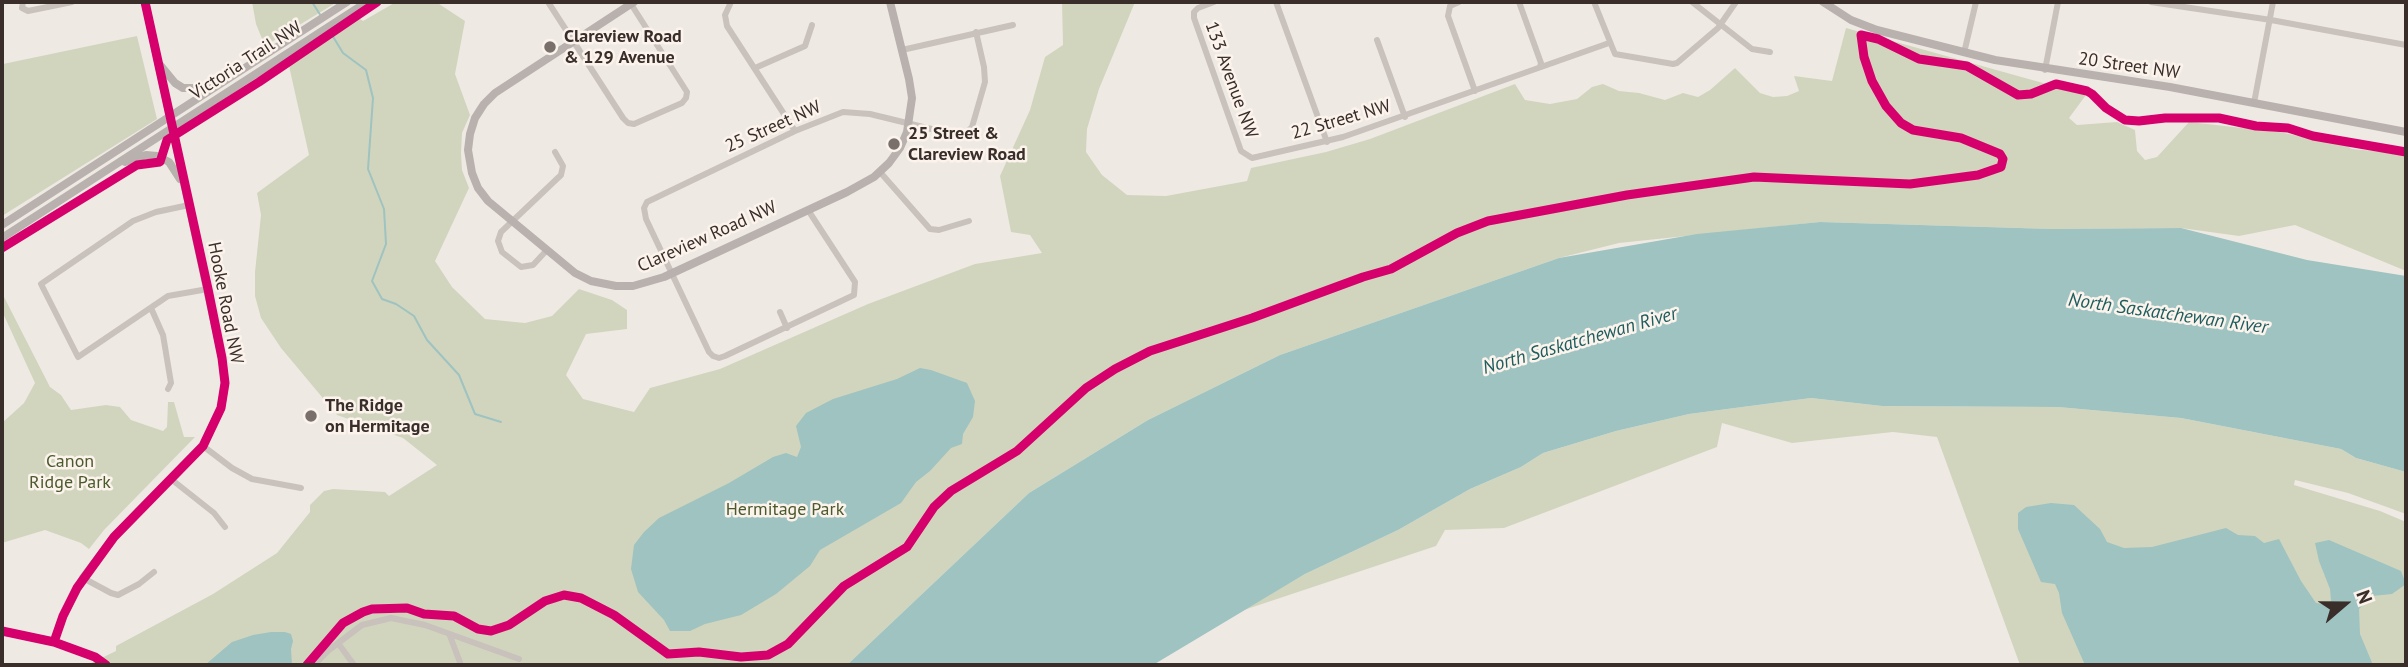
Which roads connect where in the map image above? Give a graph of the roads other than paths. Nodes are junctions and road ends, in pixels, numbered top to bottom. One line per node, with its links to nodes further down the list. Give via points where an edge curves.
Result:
1 (23, 2): 2 (street, via 22,8 28,12)
2 (72, 2)
3 (145, 2): 34 (street, Hooke Road NW)
4 (346, 2): 38 (street, Victoria Trail NW)
5 (367, 2): 44 (street, Victoria Trail NW)
6 (548, 2): 28 (street)
7 (731, 2): 36 (street, via 726,22)
8 (890, 2): 31 (street, Clareview Road NW)
9 (1214, 2): 49 (street, 133 Avenue NW, via 1195,10 1194,21)
10 (1276, 2): 47 (street)
11 (1460, 2): 39 (street, via 1450,6 1448,16)
12 (1519, 2): 35 (street)
13 (1594, 2): 29 (street)
14 (1692, 2): 23 (street)
15 (1736, 2): 23 (street)
16 (1823, 2): 33 (street, 20 Street NW, via 1877,30)
17 (1976, 2): 33 (street)
18 (2058, 2): 37 (street)
19 (2151, 2): 22 (street)
20 (2273, 2): 22 (street)
21 (632, 3): 28 (street, Clareview Road NW); 28 (street, via 686,88 686,98 680,104 630,124)
22 (2271, 20): 30 (street); 40 (street)
23 (1721, 24): 29 (street, via 1673,64 1618,55); 32 (street, via 1752,49)
24 (812, 25): 36 (street, via 805,46)
25 (1013, 25): 26 (street)
26 (976, 32): 31 (street); 43 (street, 25 Street NW, via 985,82 972,127 956,135)
27 (1377, 40): 42 (street)
28 (573, 41): 56 (street, Clareview Road NW, via 495,93 472,126 468,158 475,181 488,201)
29 (1609, 43): 35 (street, 22 Street NW)
30 (2406, 45)
31 (902, 50): 43 (street, Clareview Road NW, via 911,88)
32 (1770, 52)
33 (1964, 53): 37 (street, 20 Street NW)
34 (159, 64): 38 (street, via 183,88 211,85); 41 (street, Hooke Road NW)
35 (1540, 67): 39 (street, 22 Street NW)
36 (755, 68): 45 (street)
37 (2045, 69): 40 (street, 20 Street NW)
38 (236, 74): 41 (street, Victoria Trail NW)
39 (1475, 91): 42 (street, 22 Street NW)
40 (2254, 103): 46 (street, 20 Street NW)
41 (171, 117): 44 (street, Hooke Road NW); 57 (street, Victoria Trail NW)
42 (1405, 117): 47 (street, 22 Street NW)
43 (909, 124): 45 (street, 25 Street NW, via 843,112); 51 (street, Clareview Road NW, via 900,148)
44 (173, 128): 50 (street, Victoria Trail NW); 52 (street, Hooke Road NW)
45 (795, 131): 60 (street, 25 Street NW, via 651,199 644,208 646,219)
46 (2406, 132)
47 (1326, 142): 49 (street, 22 Street NW)
48 (555, 152): 56 (street, via 563,166 561,175)
49 (1247, 156)
50 (116, 165): 52 (street, via 146,155 162,157); 58 (street, Victoria Trail NW)
51 (880, 172): 54 (street, Clareview Road NW); 55 (street, via 930,229)
52 (186, 190): 53 (street, Hooke Road NW)
53 (189, 205): 61 (street, Hooke Road NW); 62 (street, via 133,221 41,284 78,357)
54 (808, 210): 60 (street, Clareview Road NW); 64 (street, via 855,282 856,292)
55 (969, 221)
56 (513, 222): 59 (street, Clareview Road NW); 59 (street, via 498,241 502,252 517,265 531,266)
57 (2, 225)
58 (2, 238)
59 (547, 250): 60 (street, Clareview Road NW, via 575,273 607,285 633,286)
60 (672, 273): 64 (street, via 716,358)
61 (208, 289): 62 (street, via 168,296); 66 (street, Hooke Road NW, via 225,383 221,408)
62 (151, 309): 65 (street, via 163,335)
63 (780, 312): 64 (street)
64 (787, 328)
65 (168, 388)
66 (203, 446): 67 (street, Hooke Road NW); 68 (street, via 253,479)
67 (171, 479): 69 (street); 71 (street, Hooke Road NW, via 114,537)
68 (301, 488)
69 (225, 527)
70 (154, 572): 71 (street, via 118,595)
71 (83, 578): 74 (street, Hooke Road NW)
72 (2, 631): 74 (street)
73 (450, 636): 75 (street, via 391,618 362,625); 76 (street); 80 (street)
74 (54, 642): 77 (street)
75 (338, 643): 78 (street); 79 (street)
76 (519, 659)
77 (106, 665)
78 (314, 665)
79 (354, 665)
80 (461, 665)

